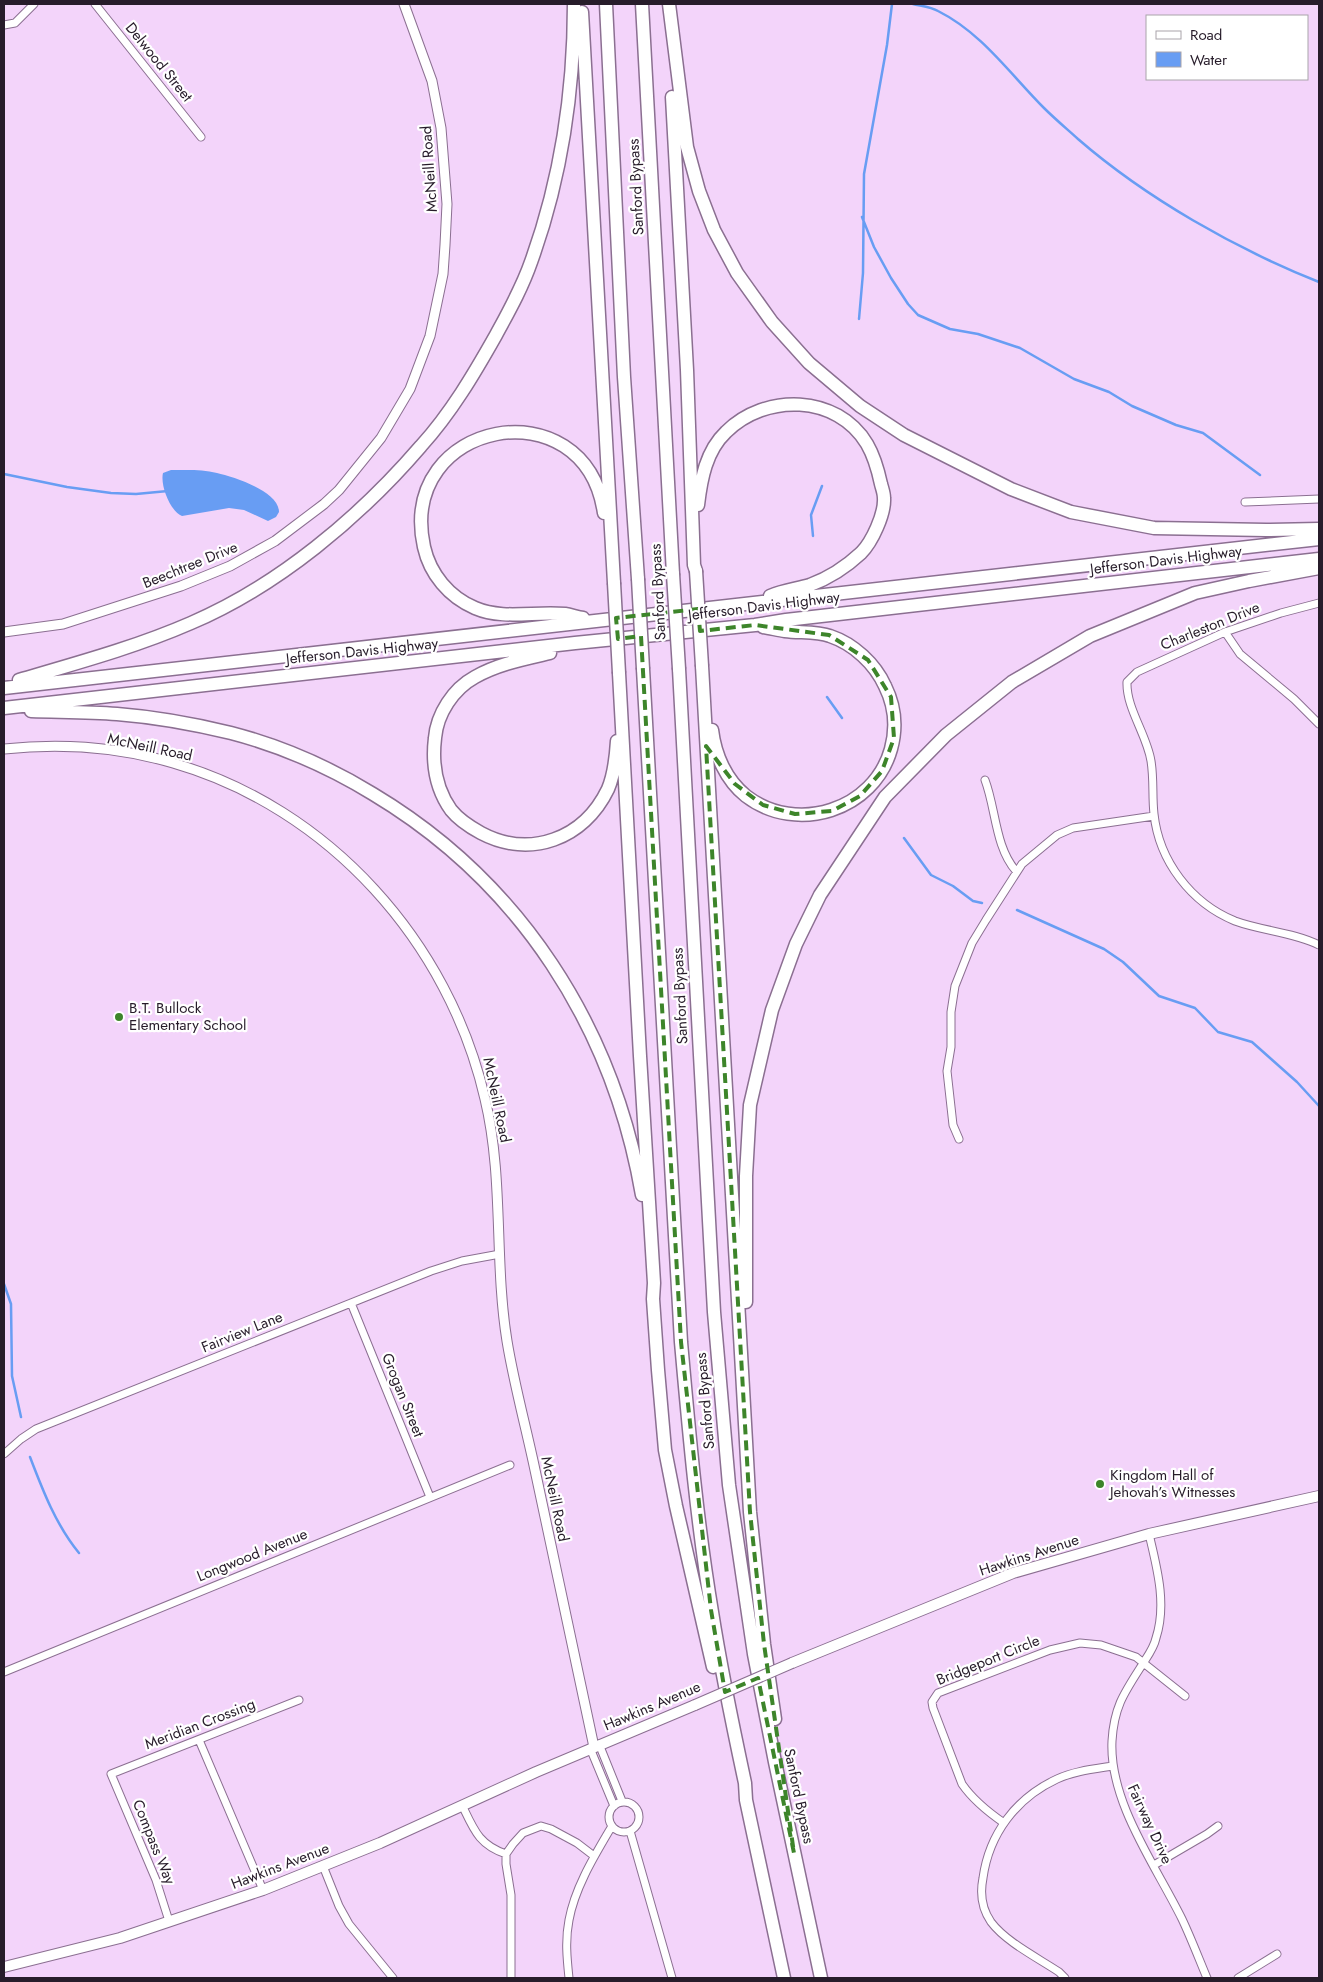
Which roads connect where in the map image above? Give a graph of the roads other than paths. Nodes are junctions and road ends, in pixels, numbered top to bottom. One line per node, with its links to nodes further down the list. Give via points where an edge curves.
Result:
1 (34, 4): 9 (street, via 15,22)
2 (95, 4): 10 (street, Delwood Street)
3 (404, 4): 11 (street, McNeill Road, via 432,81 444,162 447,204 443,274)
4 (574, 4): 29 (highway, via 574,39 564,138 556,179 531,264 514,302 474,373 422,446 346,523 289,567 244,596 183,626)
5 (582, 4): 19 (highway)
6 (606, 4): 55 (highway, Sanford Bypass, bridge, via 624,377 680,1322 689,1430 711,1610)
7 (642, 4): 63 (highway, Sanford Bypass, bridge, via 714,1312 733,1514 754,1654)
8 (667, 4): 14 (highway, via 687,147 714,230 737,273 772,322 809,363 860,406 904,435 1011,489 1071,512 1154,528); 17 (highway)
9 (4, 25)
10 (201, 137)
11 (430, 336): 24 (street, Beechtree Drive, via 410,389 376,445 340,490 275,541 230,566 182,586 64,624)
12 (1319, 498): 13 (street)
13 (1245, 502)
14 (1319, 529)
15 (1319, 539): 20 (highway, Jefferson Davis Highway)
16 (1319, 559): 23 (highway, Jefferson Davis Highway)
17 (695, 568): 20 (highway, via 700,488 706,463 725,433 740,420 779,404 796,403 826,410 849,424 867,444 878,469 884,500 876,532 862,552 845,567 809,585 778,592); 27 (highway, bridge)
18 (1319, 568): 41 (highway, via 1195,593 1090,636 1012,682 946,735 886,797 820,895 796,944 772,1010 750,1105 746,1176 746,1371)
19 (614, 583): 22 (highway, via 603,506 593,478 573,453 553,440 525,432 488,434 451,456 431,481 421,516 424,545 433,573 449,591 476,609 518,615 564,614); 28 (highway, bridge)
20 (756, 602): 22 (highway, Jefferson Davis Highway)
21 (1319, 603): 25 (street, Charleston Drive, via 1281,612)
22 (596, 621): 29 (highway, Jefferson Davis Highway)
23 (755, 625): 26 (highway, Jefferson Davis Highway); 27 (highway, via 829,635 868,660 882,679 891,697 894,738 882,771 860,796 832,811 814,814 776,810 747,796 722,768 713,740)
24 (4, 632)
25 (1225, 632): 31 (street, via 1240,654); 34 (street, Charleston Drive, via 1138,672 1127,682 1126,693 1150,753)
26 (575, 643): 28 (highway, via 554,652 495,666 459,689 445,706 436,730 433,759 439,788 451,810 469,827 491,838 533,845 555,840 576,828 594,811 608,788 615,762); 30 (highway, Jefferson Davis Highway)
27 (702, 666): 41 (highway)
28 (620, 677): 39 (highway)
29 (4, 686)
30 (4, 709): 39 (highway, via 150,718 262,742 322,766 359,786 410,818 455,853 494,891 538,944 580,1009 606,1064 626,1122 637,1168)
31 (1319, 724)
32 (4, 749): 38 (street, McNeill Road, via 76,747 119,752 172,762 225,781 315,834 380,894 424,952 446,990 476,1063 495,1159)
33 (984, 780): 35 (street, via 1003,848)
34 (1154, 816): 35 (street, via 1073,828 1041,846); 36 (street, via 1159,843 1174,872 1212,909 1236,921)
35 (1016, 871): 37 (street, via 972,943 954,986 947,1071 953,1125)
36 (1319, 945)
37 (959, 1139)
38 (500, 1254): 40 (street, Fairview Lane, via 431,1271); 52 (street, McNeill Road, via 507,1340)
39 (653, 1299): 55 (highway, via 665,1450 738,1782)
40 (351, 1303): 42 (street, Fairview Lane, via 36,1429); 45 (street, Grogan Street)
41 (743, 1384): 63 (highway, via 750,1512 764,1644)
42 (4, 1454)
43 (510, 1465): 45 (street, Longwood Avenue)
44 (1319, 1496): 46 (main road, Hawkins Avenue)
45 (430, 1497): 48 (street, Longwood Avenue)
46 (1149, 1534): 47 (street, Fairway Drive, via 1160,1584 1160,1621 1156,1640); 52 (main road, Hawkins Avenue, bridge, via 1012,1573)
47 (1143, 1662): 49 (street, Bridgeport Circle); 53 (street, Fairway Drive, via 1121,1697 1115,1716); 59 (street, Bridgeport Circle, via 1125,1652 1080,1643 1024,1660 935,1696 933,1708 962,1784 968,1793)
48 (4, 1672)
49 (1185, 1696)
50 (300, 1700): 51 (street, Meridian Crossing)
51 (199, 1740): 54 (street, Meridian Crossing); 68 (street)
52 (594, 1746): 56 (street); 57 (main road, Hawkins Avenue); 58 (street)
53 (1113, 1766): 59 (street, via 1058,1778 1025,1800); 67 (street, Fairway Drive, via 1124,1806)
54 (111, 1774): 69 (street, Compass Way)
55 (746, 1800): 76 (highway, Sanford Bypass)
56 (622, 1801): 58 (street); 62 (street, via 632,1803 640,1814 638,1824)
57 (462, 1805): 64 (street, via 483,1842); 66 (main road, Hawkins Avenue)
58 (614, 1806): 60 (street, via 609,1816)
59 (1004, 1823): 78 (street, via 993,1839 985,1864 981,1890 984,1908 991,1922 1004,1935)
60 (612, 1826): 62 (street, via 621,1832); 65 (street)
61 (1218, 1826): 67 (street)
62 (630, 1831): 75 (street)
63 (794, 1853): 77 (highway, Sanford Bypass)
64 (506, 1854): 65 (street, via 523,1834 541,1826); 73 (street, via 511,1895)
65 (594, 1856): 74 (street, via 569,1920 566,1951)
66 (323, 1866): 68 (main road, Hawkins Avenue); 72 (street, via 349,1924)
67 (1154, 1866): 79 (street, Fairway Drive)
68 (263, 1890): 69 (main road, Hawkins Avenue)
69 (170, 1921): 71 (main road, Hawkins Avenue, via 86,1947)
70 (1278, 1954): 80 (street)
71 (4, 1967)
72 (393, 1978)
73 (511, 1978)
74 (569, 1978)
75 (672, 1978)
76 (784, 1978)
77 (822, 1978)
78 (1065, 1978)
79 (1207, 1978)
80 (1238, 1978)

